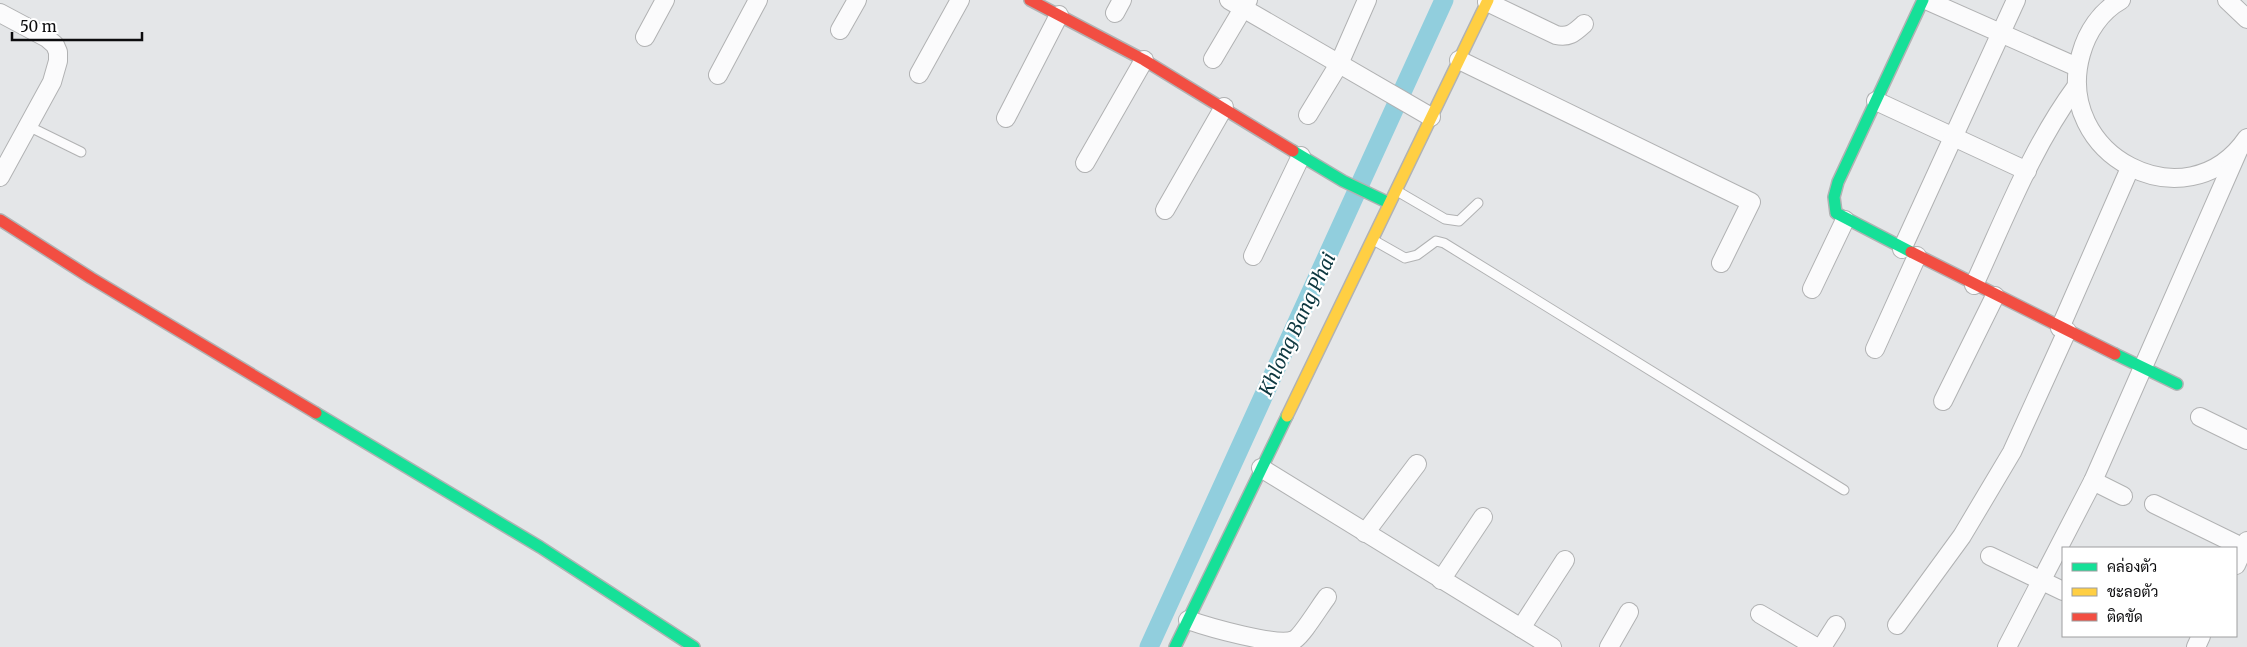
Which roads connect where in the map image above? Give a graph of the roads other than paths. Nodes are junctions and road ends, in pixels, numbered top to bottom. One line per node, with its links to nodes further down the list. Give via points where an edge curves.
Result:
1 (665, 0): 19 (street)
2 (758, 0): 26 (street)
3 (857, 0): 17 (street)
4 (960, 0): 25 (street)
5 (1030, 0): 14 (street)
6 (1367, 0): 23 (street)
7 (1925, 0): 18 (street); 28 (street)
8 (2016, 0): 18 (street)
9 (2120, 0): 24 (street, via 2096,22 2084,43)
10 (2228, 0): 15 (street)
11 (1488, 1): 16 (street, via 1564,37 1572,35); 22 (street)
12 (1240, 3): 20 (street); 23 (street)
13 (0, 14): 33 (street, via 47,38 58,52 57,71)
14 (1059, 15): 21 (street); 32 (street)
15 (2247, 19)
16 (1584, 24)
17 (840, 30)
18 (2001, 32): 24 (street); 34 (street)
19 (645, 37)
20 (1213, 59)
21 (1144, 60): 29 (street); 38 (street)
22 (1459, 60): 31 (street); 51 (street, via 1751,202)
23 (1339, 64): 30 (street); 31 (street)
24 (2077, 67): 27 (street)
25 (919, 74)
26 (718, 75)
27 (2076, 87): 39 (street, via 2079,107 2098,143); 40 (street, via 2057,113)
28 (1876, 101): 34 (street); 47 (street, via 1833,195 1832,205)
29 (1224, 107): 37 (street); 45 (street)
30 (1308, 115)
31 (1431, 117): 42 (street)
32 (1006, 118)
33 (28, 126): 36 (lane); 41 (street)
34 (1953, 138): 40 (street); 49 (street)
35 (2243, 145): 39 (street, via 2220,165 2198,174 2175,178); 57 (street)
36 (81, 152)
37 (1301, 156): 43 (street); 50 (street)
38 (1086, 163)
39 (2130, 168): 55 (street)
40 (2027, 171): 52 (street)
41 (0, 177)
42 (1395, 190): 43 (street); 44 (lane, via 1445,219 1460,221)
43 (1389, 203): 48 (street)
44 (1478, 203)
45 (1165, 210)
46 (0, 220): 84 (street, via 540,547)
47 (1845, 220): 49 (street); 53 (street)
48 (1371, 239): 63 (street); 65 (lane, via 1405,258 1417,255 1436,241 1444,242)
49 (1910, 253): 52 (street); 56 (street)
50 (1253, 256)
51 (1721, 262)
52 (1974, 285): 54 (street)
53 (1812, 289)
54 (1995, 296): 55 (street); 59 (street)
55 (2064, 330): 57 (street); 82 (street, via 2012,452 1962,536)
56 (1875, 349)
57 (2143, 368): 58 (street); 64 (street)
58 (2177, 384)
59 (1943, 401)
60 (2200, 417): 61 (street)
61 (2247, 440)
62 (1417, 464): 69 (street)
63 (1261, 468): 69 (street); 80 (street)
64 (2092, 481): 66 (street); 75 (street)
65 (1844, 490)
66 (2123, 496)
67 (2154, 504): 70 (street)
68 (1483, 517): 74 (street)
69 (1365, 533): 74 (street)
70 (2245, 545): 73 (street)
71 (1990, 556): 75 (street)
72 (1565, 560): 83 (street)
73 (2237, 563)
74 (1441, 580): 83 (street)
75 (2040, 582): 76 (street); 90 (street)
76 (2062, 591)
77 (1327, 597): 80 (street, via 1294,640 1279,645)
78 (1630, 612): 87 (street)
79 (1760, 614): 88 (street)
80 (1188, 620): 85 (street)
81 (1836, 625): 89 (street)
82 (1897, 625)
83 (1521, 628): 86 (street)
84 (694, 647)
85 (1176, 647)
86 (1552, 647)
87 (1609, 647)
88 (1816, 647)
89 (1822, 647)
90 (2007, 647)

